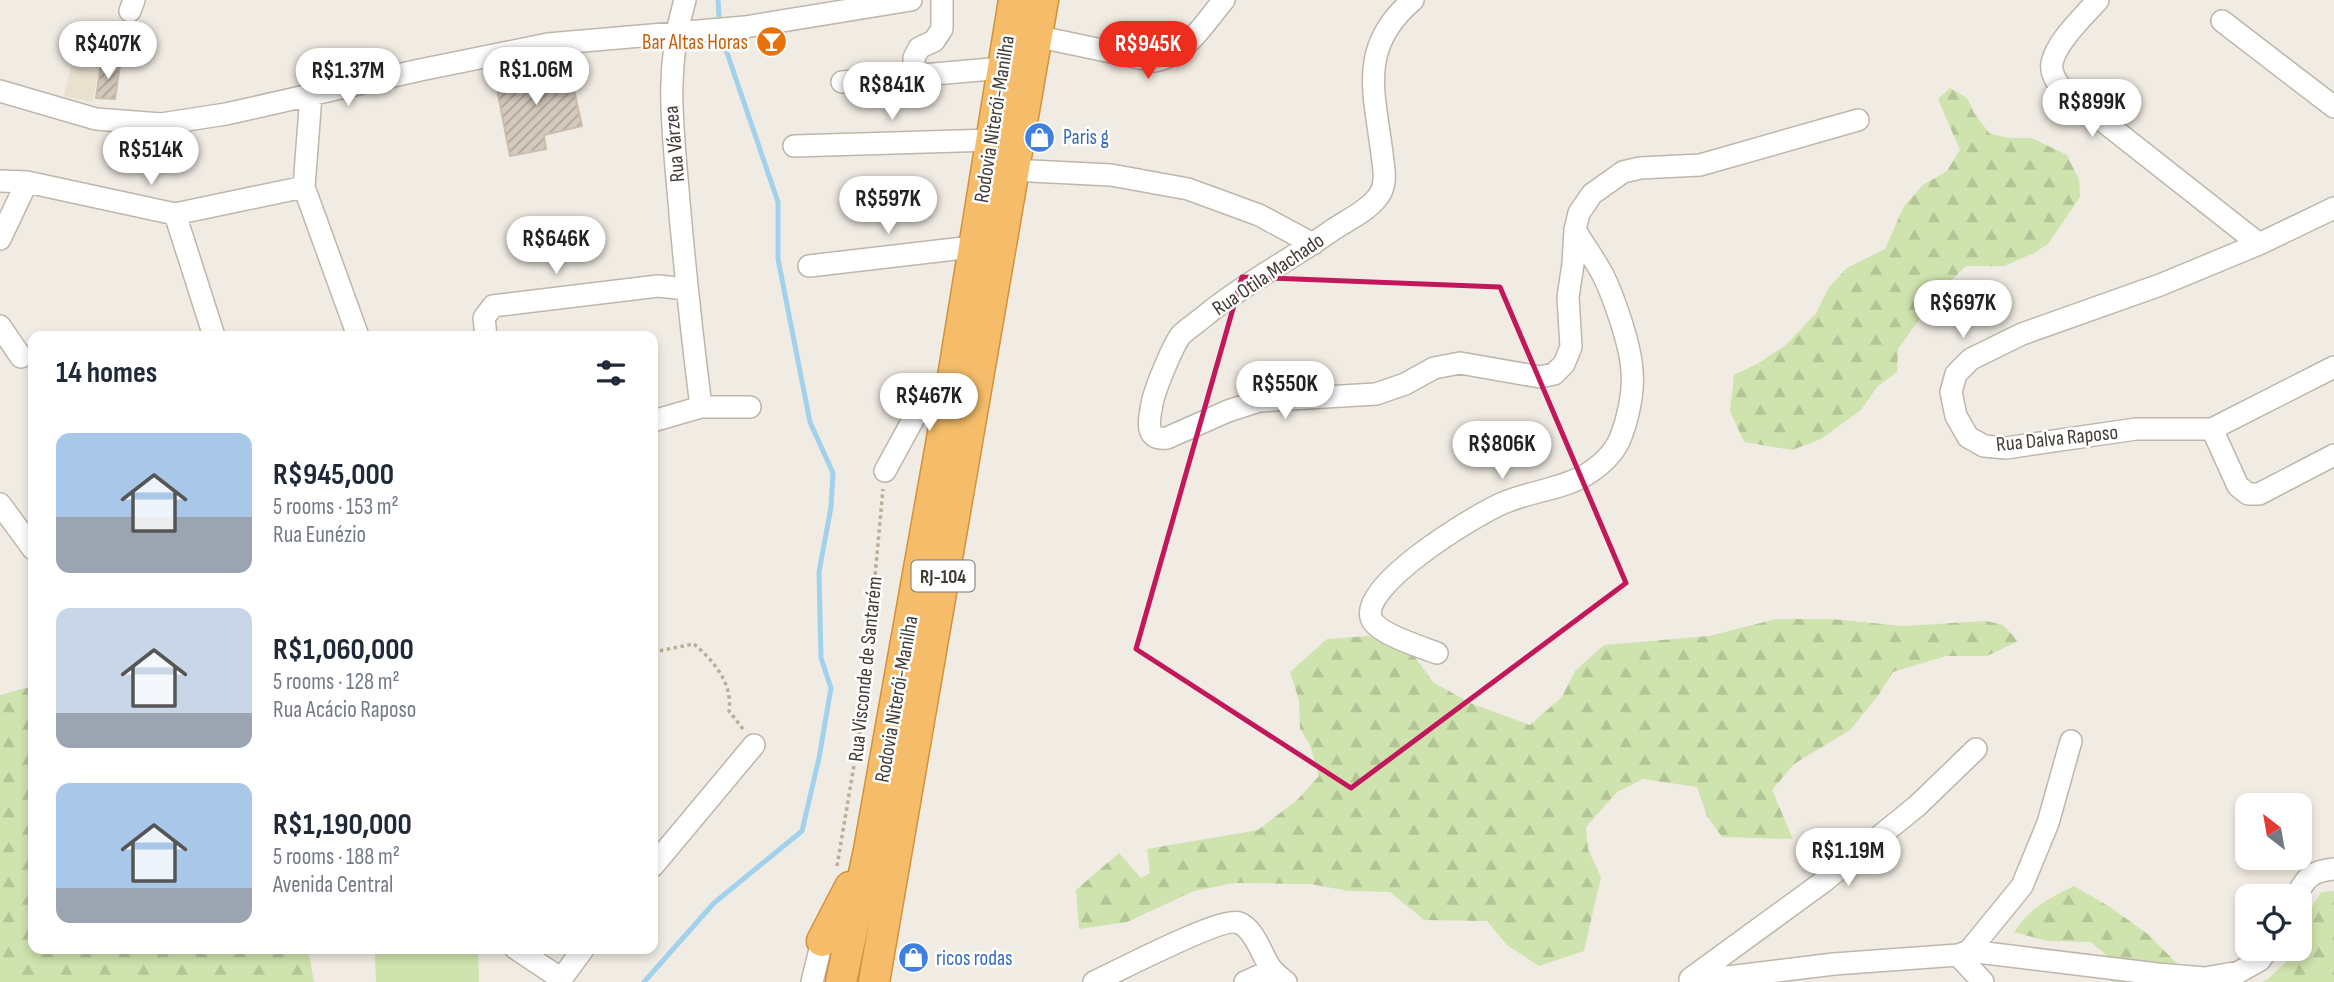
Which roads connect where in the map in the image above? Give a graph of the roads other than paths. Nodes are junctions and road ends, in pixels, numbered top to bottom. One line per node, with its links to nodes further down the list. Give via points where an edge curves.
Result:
1 (685, 0): 11 (street, Rua Várzea)
2 (911, 0): 11 (street, via 745,27)
3 (942, 0): 14 (street, via 942,29 934,41 919,48)
4 (995, 0): 13 (highway)
5 (1014, 0): 13 (highway, Rodovia Niterói-Manilha / RJ-104)
6 (1043, 0): 12 (highway, Rodovia Niterói-Manilha / RJ-104)
7 (1224, 0): 12 (street, via 1177,54 1167,59 1154,61)
8 (1413, 0): 30 (street, Rua Otila Machado, via 1378,42 1372,83 1385,179 1378,197)
9 (2098, 0): 31 (street, via 2059,47 2051,64 2054,78)
10 (2222, 21): 18 (street)
11 (675, 33): 17 (street, via 548,44); 34 (street, Rua Várzea, via 670,94)
12 (1035, 36): 22 (highway, Rodovia Niterói-Manilha / RJ-104)
13 (1004, 60): 14 (street); 20 (highway, Rodovia Niterói-Manilha / RJ-104)
14 (914, 76): 15 (street)
15 (842, 82)
16 (0, 91): 17 (street, via 96,119 161,124)
17 (311, 95): 25 (street)
18 (2334, 107)
19 (1858, 120): 28 (street, Rua Otila Machado, via 1700,165 1623,172 1592,194 1579,213)
20 (992, 140): 21 (street); 32 (highway, Rodovia Niterói-Manilha / RJ-104)
21 (793, 146)
22 (1013, 170): 30 (street, via 1111,175 1188,189 1259,215); 68 (highway, Rodovia Niterói-Manilha / RJ-104)
23 (0, 181): 24 (street)
24 (27, 182): 27 (street); 29 (street)
25 (304, 187): 27 (street); 37 (street)
26 (2334, 208): 31 (street, Rua Dalva Raposo)
27 (175, 214): 36 (street)
28 (1575, 230): 30 (street, Rua Otila Machado, via 1568,297 1571,347 1554,374 1540,377 1460,363 1434,368 1376,394 1259,401 1167,438 1153,436 1148,421 1153,396 1180,337 1230,295); 50 (street, via 1603,276 1632,371 1629,408 1619,440 1602,464 1581,478 1502,503 1421,553 1384,584 1369,608 1371,618 1384,631)
29 (0, 239)
30 (1313, 244)
31 (2259, 244): 45 (street, Rua Dalva Raposo, via 2022,334 1971,359 1956,374 1951,392 1956,416 1968,437 1984,446 2006,448 2136,429)
32 (972, 247): 33 (street); 41 (highway, Rodovia Niterói-Manilha / RJ-104)
33 (809, 265)
34 (686, 289): 38 (street, via 658,286 493,306 484,318); 42 (street, Rua Várzea)
35 (0, 326): 39 (street)
36 (212, 331)
37 (356, 331)
38 (485, 331)
39 (21, 357)
40 (2334, 367): 45 (street, Rua Dalva Raposo)
41 (953, 377): 47 (street, via 926,396); 54 (highway, Rodovia Niterói-Manilha / RJ-104)
42 (701, 407): 43 (street); 44 (street)
43 (750, 407)
44 (658, 420)
45 (2212, 429): 46 (street, via 2238,486 2248,494 2259,494)
46 (2334, 455)
47 (885, 471)
48 (0, 504): 49 (street)
49 (28, 542)
50 (1437, 653)
51 (2071, 741): 59 (street, via 2048,823 2022,886)
52 (754, 745): 55 (street)
53 (1976, 750): 64 (street, via 1844,865)
54 (869, 850): 58 (highway); 67 (highway, Rodovia Niterói-Manilha / RJ-104)
55 (658, 860)
56 (2334, 869): 57 (street, via 2316,872)
57 (2303, 884)
58 (822, 941): 66 (street)
59 (1964, 953): 62 (street, via 2206,978 2238,972); 64 (street); 71 (street)
60 (523, 954): 65 (street)
61 (579, 954): 65 (street)
62 (2258, 961)
63 (1279, 976): 69 (street, via 1249,931 1231,922); 70 (street)
64 (1690, 979)
65 (559, 980)
66 (812, 982)
67 (841, 982)
68 (874, 982)
69 (1094, 982)
70 (1245, 982)
71 (1983, 982)

